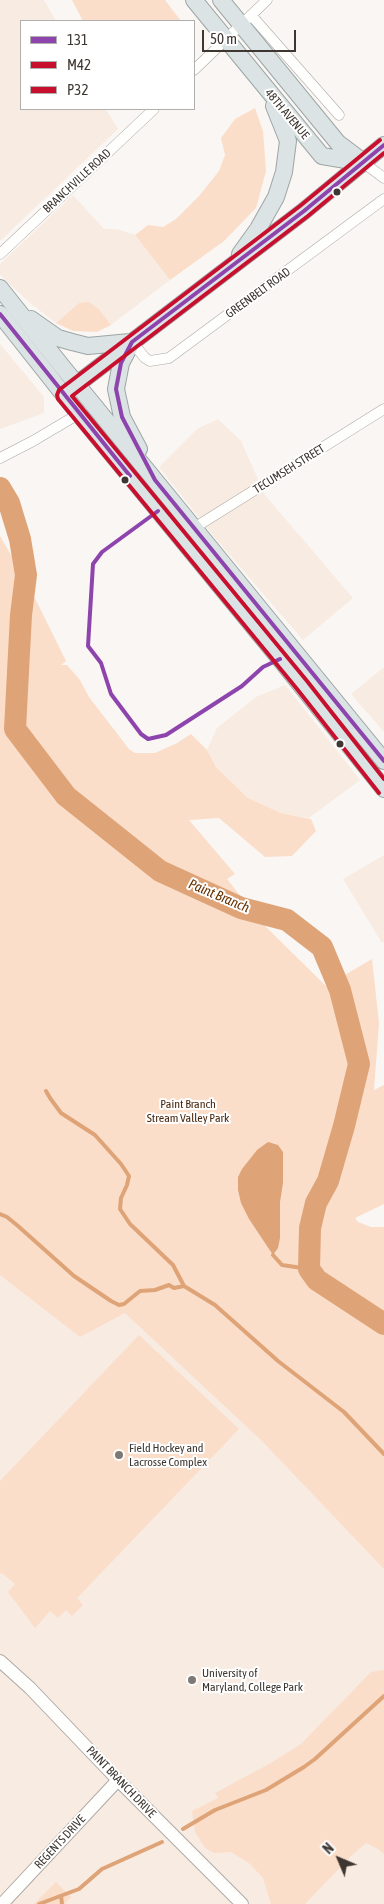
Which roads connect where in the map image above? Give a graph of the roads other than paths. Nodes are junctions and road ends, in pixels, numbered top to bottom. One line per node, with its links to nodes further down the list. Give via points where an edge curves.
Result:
1 (194, 0): 5 (main road, 48TH AVENUE)
2 (221, 0): 4 (main road, 48TH AVENUE)
3 (267, 0): 4 (street)
4 (246, 20): 5 (street); 9 (street); 11 (main road, 48TH AVENUE, via 338,143)
5 (227, 39): 6 (street); 7 (main road, 48TH AVENUE)
6 (195, 69)
7 (267, 90): 11 (main road, 48TH AVENUE, via 322,156); 15 (main road, via 288,141 284,172 258,229)
8 (153, 110): 14 (street, BRANCHVILLE ROAD)
9 (339, 115)
10 (384, 145): 11 (main road)
11 (364, 163): 12 (street, 48TH AVENUE); 15 (main road)
12 (384, 178)
13 (384, 199): 19 (street, GREENBELT ROAD, via 169,358 150,361)
14 (0, 254)
15 (232, 266): 19 (main road)
16 (0, 288): 17 (main road)
17 (18, 311): 19 (main road, via 58,338 72,342 88,346); 20 (main road)
18 (0, 314): 21 (main road)
19 (132, 342): 20 (main road); 26 (main road, via 122,362 116,389 117,401)
20 (77, 384): 21 (main road); 22 (main road)
21 (63, 395): 24 (main road)
22 (93, 404): 24 (street); 26 (main road)
23 (384, 409): 27 (street, TECUMSEH STREET)
24 (79, 414): 25 (street); 29 (main road)
25 (0, 458)
26 (155, 480): 27 (main road)
27 (194, 528): 28 (main road)
28 (384, 761)
29 (384, 789)
30 (0, 1661): 31 (street, PAINT BRANCH DRIVE)
31 (118, 1780): 32 (street, REGENTS DRIVE); 33 (street, PAINT BRANCH DRIVE)
32 (2, 1904)
33 (242, 1904)

